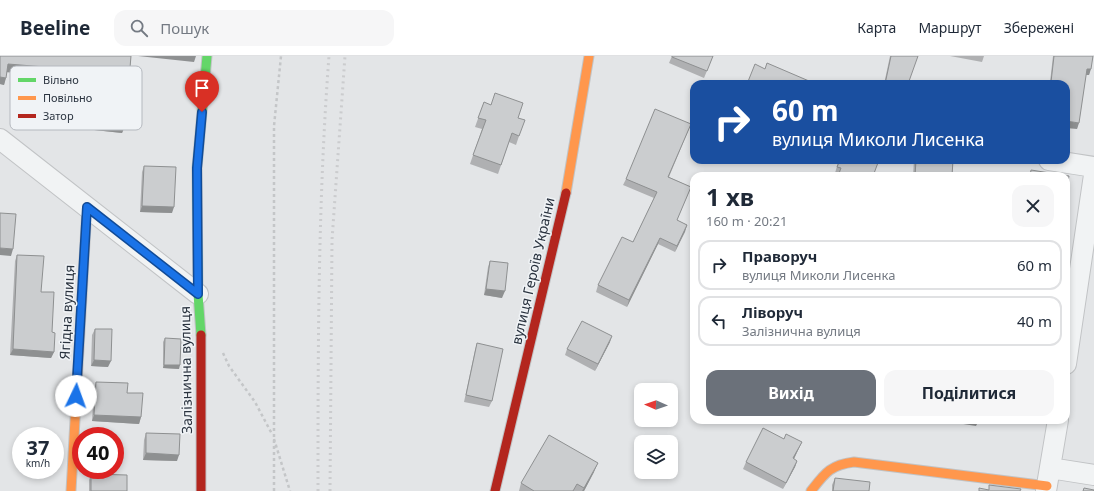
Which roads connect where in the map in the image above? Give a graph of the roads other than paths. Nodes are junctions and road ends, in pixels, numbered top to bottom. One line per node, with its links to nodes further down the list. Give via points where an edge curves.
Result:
1 (207, 56): 7 (street, Залізнична вулиця, via 197,168)
2 (589, 56): 14 (street, вулиця Героїв України, via 564,203)
3 (0, 139): 6 (street)
4 (1059, 164): 5 (street)
5 (1094, 178): 8 (street)
6 (87, 207): 7 (street); 12 (street, Ягідна вулиця)
7 (198, 294): 13 (street, Залізнична вулиця, via 202,336)
8 (1070, 337)
9 (1057, 424): 11 (street)
10 (1094, 475): 11 (street)
11 (1048, 482): 15 (street, via 854,462 830,466)
12 (71, 491)
13 (201, 491)
14 (495, 491)
15 (811, 491)

